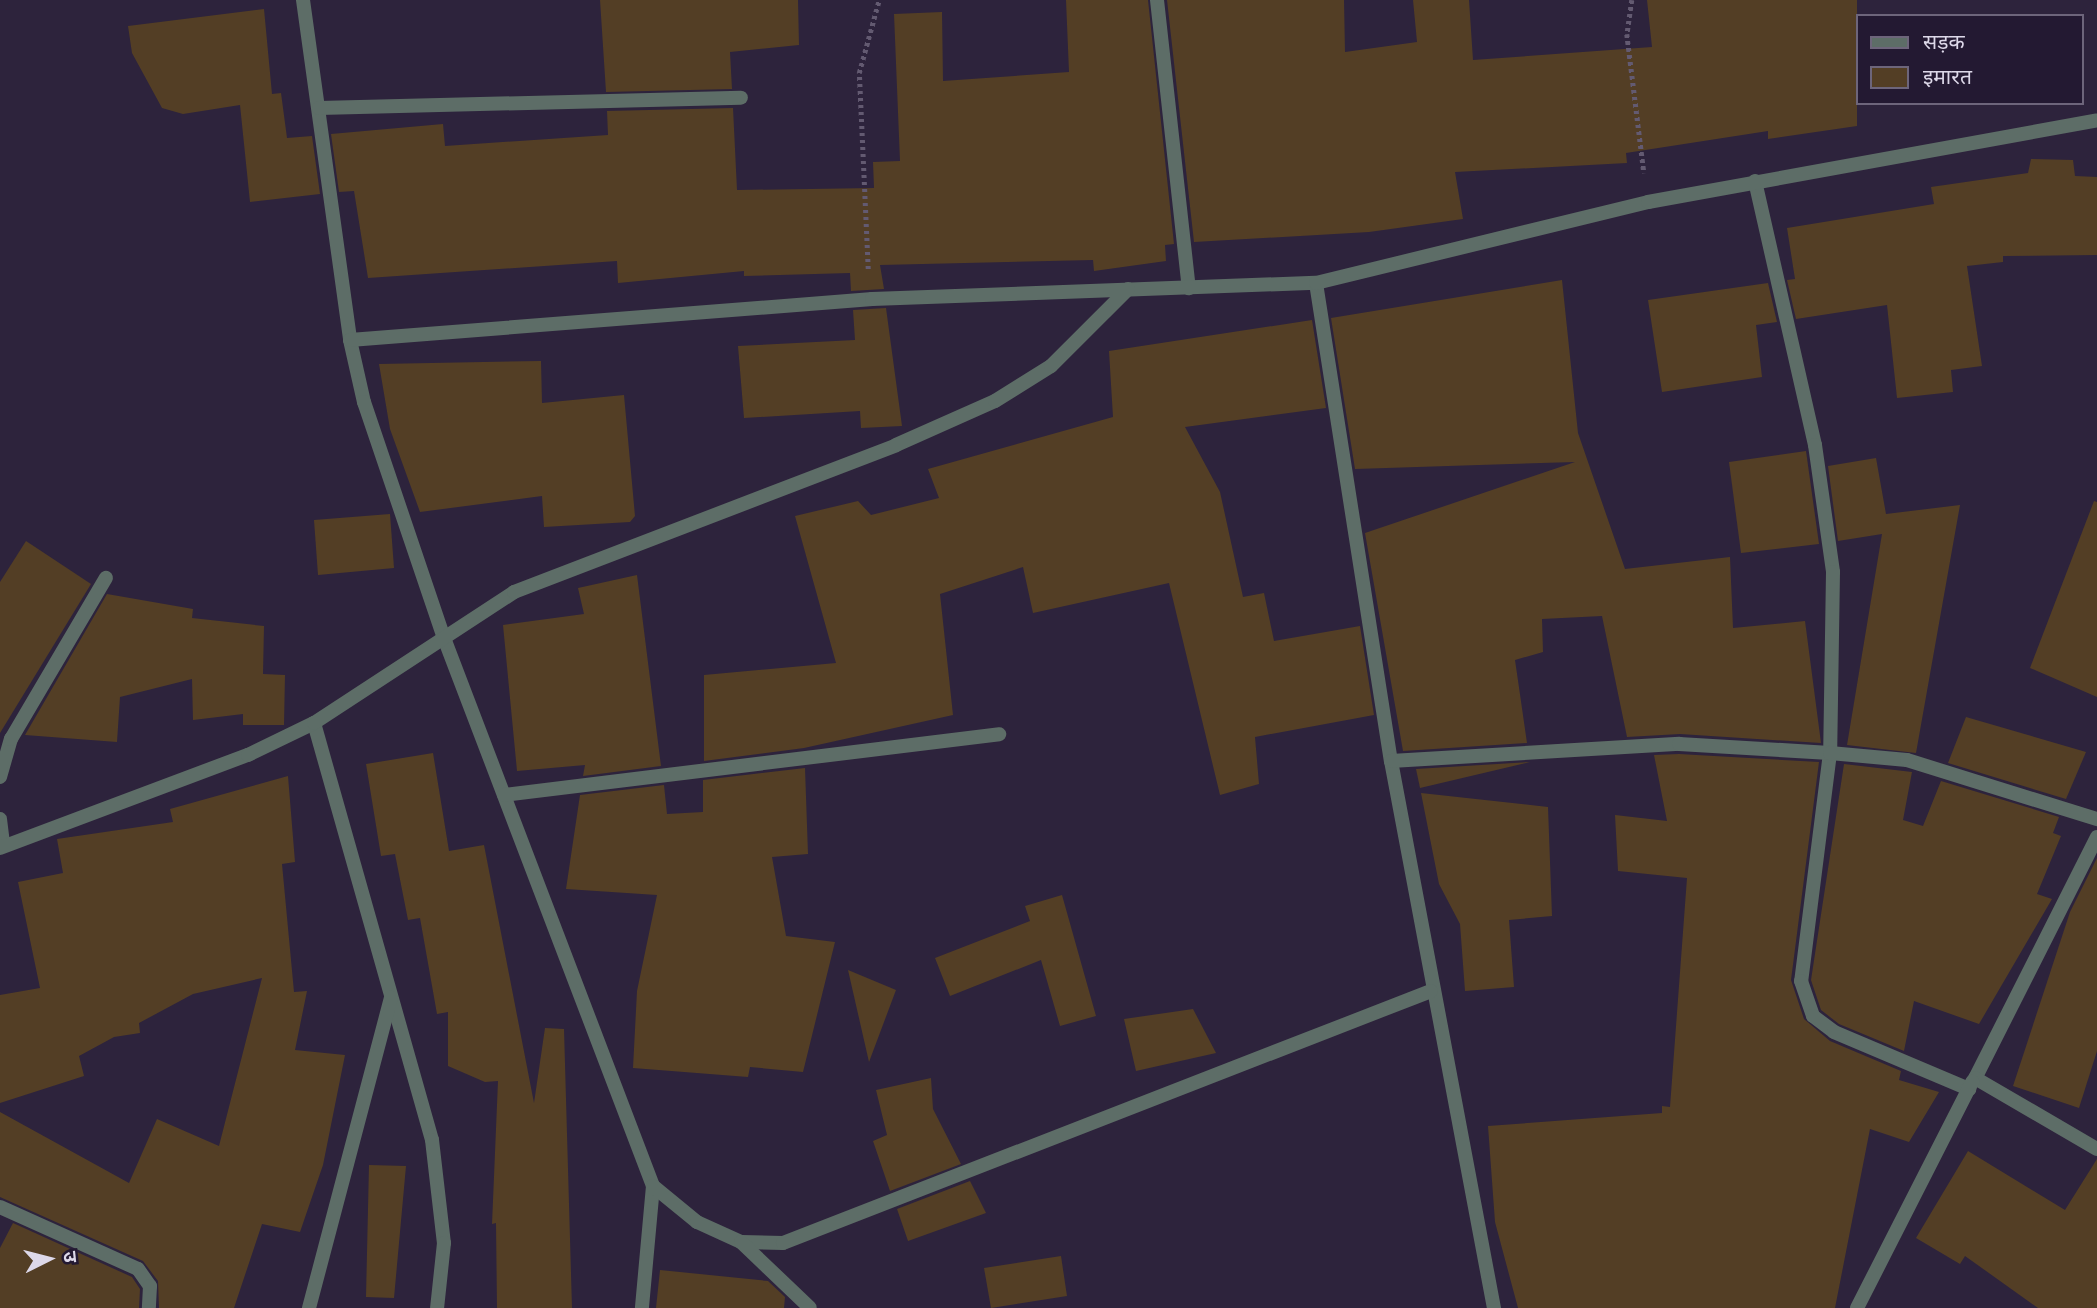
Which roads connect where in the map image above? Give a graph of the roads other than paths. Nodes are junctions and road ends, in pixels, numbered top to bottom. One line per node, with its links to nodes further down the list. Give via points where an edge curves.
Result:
1 (303, 0): 4 (street)
2 (1157, 0): 8 (street)
3 (741, 98): 4 (street)
4 (319, 108): 10 (street)
5 (2097, 120): 6 (street)
6 (1755, 181): 7 (street, via 1648,202); 15 (street, via 1827,514 1833,572)
7 (1315, 283): 8 (street); 16 (street)
8 (1189, 288): 9 (street)
9 (1128, 289): 10 (street, via 872,299); 12 (street, via 1051,366 995,401 896,445 514,592)
10 (350, 340): 12 (street, via 364,402)
11 (107, 578): 17 (street, via 11,739)
12 (444, 638): 13 (street); 18 (street)
13 (314, 723): 22 (street, via 248,755); 24 (street)
14 (999, 734): 18 (street)
15 (1830, 753): 16 (street, via 1679,744); 20 (street, via 1907,760); 25 (street, via 1801,981 1813,1016 1834,1032)
16 (1391, 761): 23 (street)
17 (0, 777)
18 (504, 794): 27 (street)
19 (0, 819): 22 (street)
20 (2097, 819)
21 (2097, 838): 25 (street)
22 (2, 846)
23 (1432, 991): 29 (street, via 841,1223 783,1243); 35 (street)
24 (391, 996): 31 (street); 32 (street, via 441,1190 444,1243)
25 (1972, 1083): 26 (street); 36 (street)
26 (2097, 1149)
27 (653, 1186): 29 (street, via 697,1222); 33 (street)
28 (0, 1207): 30 (street, via 138,1269 150,1286)
29 (741, 1242): 34 (street)
30 (149, 1308)
31 (309, 1308)
32 (437, 1308)
33 (642, 1308)
34 (810, 1308)
35 (1494, 1308)
36 (1857, 1308)

